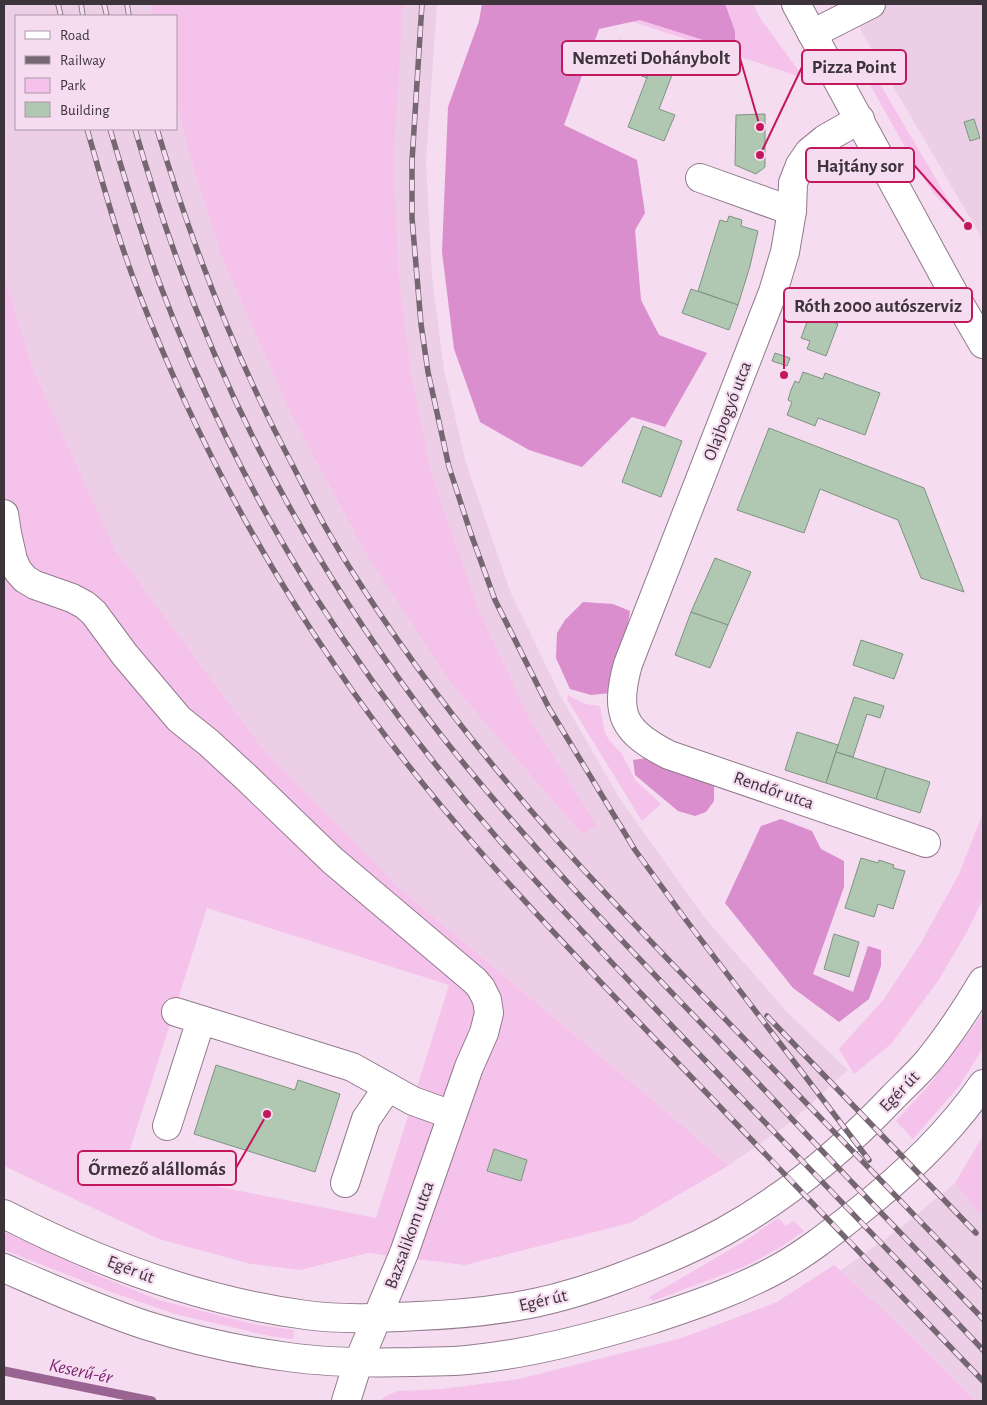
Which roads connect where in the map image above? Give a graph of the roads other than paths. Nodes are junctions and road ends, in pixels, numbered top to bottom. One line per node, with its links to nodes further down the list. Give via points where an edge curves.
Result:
1 (796, 4): 3 (main road)
2 (871, 4): 3 (main road)
3 (812, 34): 4 (main road)
4 (860, 119): 6 (main road, Olajbogyó utca, via 809,152 793,183); 7 (main road)
5 (700, 178): 6 (main road)
6 (792, 211): 9 (main road, Olajbogyó utca, via 785,252 773,292 628,664 622,703)
7 (983, 344)
8 (4, 514): 14 (main road, Bazsalikom utca, via 13,560 25,580 72,598 94,613 130,662 179,719 248,779 332,860 481,988 489,1013)
9 (629, 726): 10 (main road, Rendőr utca, via 651,746 669,754)
10 (926, 843)
11 (983, 981): 19 (main road, Egér út, via 960,1019 928,1061 857,1134 764,1207 722,1233 664,1261 600,1286 553,1298 514,1307 453,1314)
12 (983, 1084): 20 (main road, via 967,1107 900,1178 815,1246 778,1269 734,1290 628,1326 517,1352 466,1360)
13 (388, 1087): 14 (main road, via 413,1101); 15 (main road, via 352,1067 189,1016); 16 (main road, via 366,1119)
14 (452, 1115): 19 (main road, Bazsalikom utca, via 404,1253)
15 (167, 1126)
16 (345, 1183)
17 (4, 1214): 19 (main road, Egér út, via 131,1271 209,1296 308,1316)
18 (4, 1268): 20 (main road, via 146,1325 284,1357)
19 (377, 1318): 20 (main road, Bazsalikom utca)
20 (358, 1363): 21 (main road, Bazsalikom utca)
21 (346, 1401)

